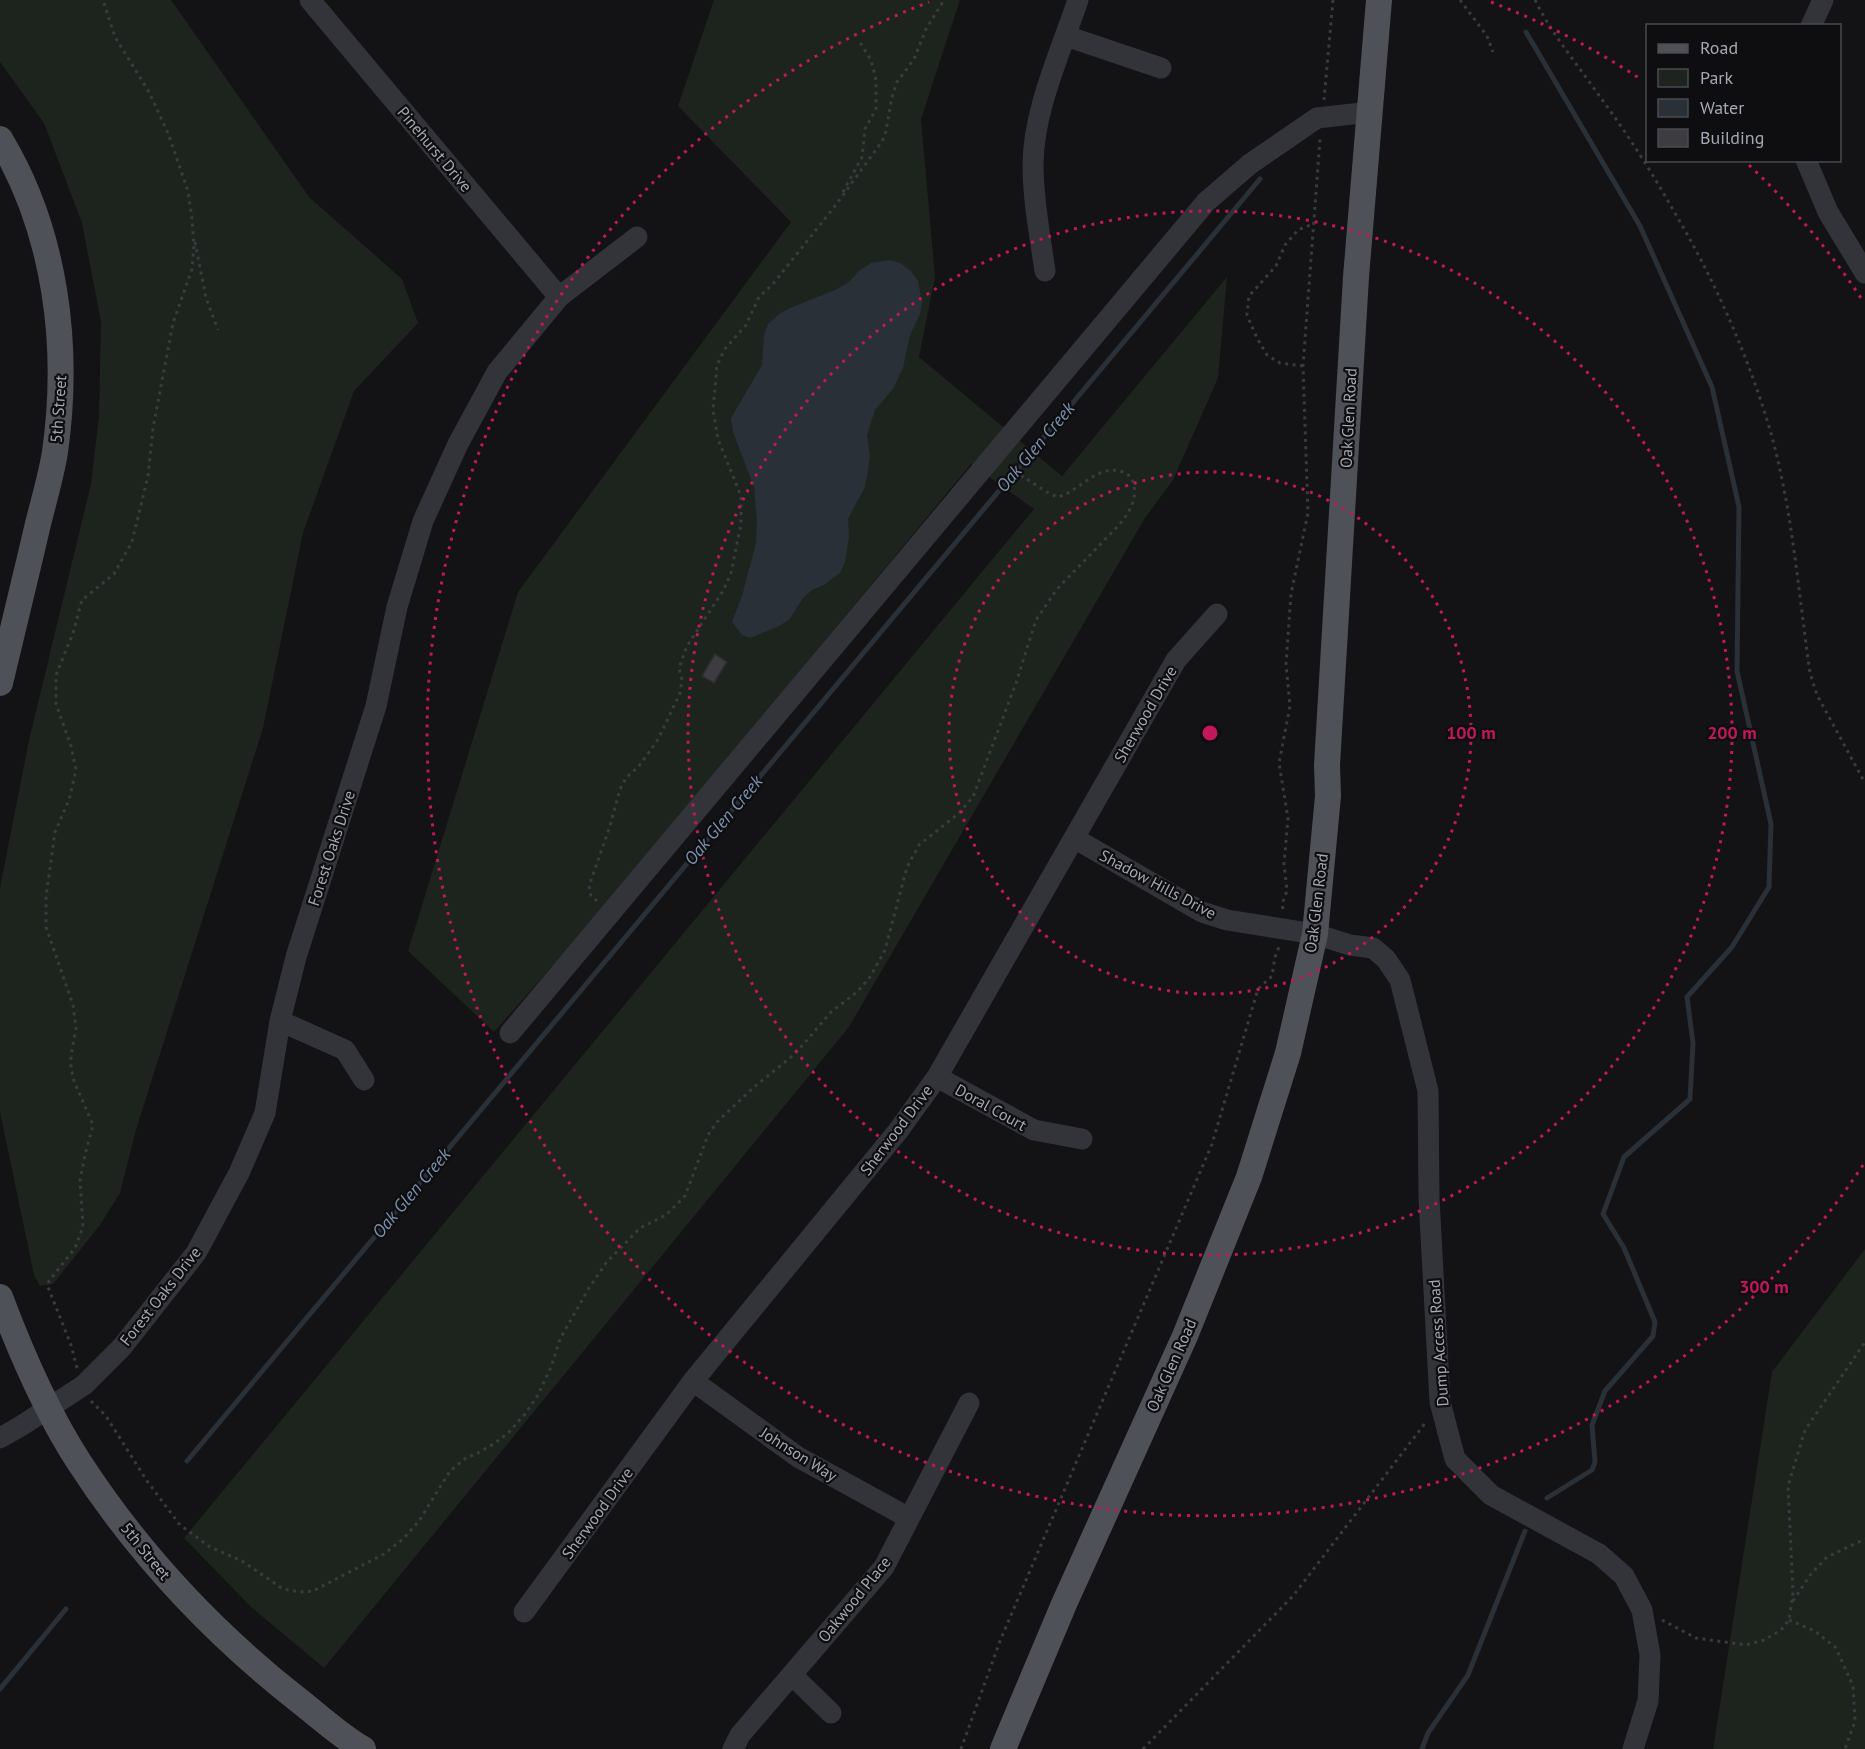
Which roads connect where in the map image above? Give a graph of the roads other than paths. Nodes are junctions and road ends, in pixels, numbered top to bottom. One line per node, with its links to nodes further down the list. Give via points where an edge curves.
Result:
1 (310, 0): 15 (street, Pinehurst Drive)
2 (1078, 0): 6 (street)
3 (1379, 0): 8 (main road, Oak Glen Road)
4 (1821, 1): 5 (street)
5 (1812, 24)
6 (1066, 36): 7 (street); 13 (street, via 1044,100 1033,164)
7 (1161, 68)
8 (1370, 112): 19 (main road, Oak Glen Road, via 1356,277 1328,796); 21 (street, via 1317,118 1250,164 1206,202)
9 (0, 139): 17 (main road, 5th Street, via 15,163 49,264 58,314 61,372 55,453)
10 (1807, 162): 12 (street, via 1828,212)
11 (637, 237): 15 (street, Forest Oaks Drive)
12 (1859, 249): 14 (street)
13 (1045, 271)
14 (1865, 273)
15 (559, 297): 20 (street, Forest Oaks Drive, via 497,372 423,521 397,607 376,706 296,957)
16 (1217, 614): 18 (street, Sherwood Drive, via 1176,660)
17 (0, 683)
18 (1074, 838): 19 (street, Shadow Hills Drive, via 1202,912 1227,920); 22 (street, Sherwood Drive)
19 (1315, 934): 36 (main road, Oak Glen Road, via 1288,1053 1249,1177 1185,1336); 37 (street, Dump Access Road, via 1373,948 1400,980 1428,1091 1429,1198 1440,1402 1455,1459 1491,1495 1599,1554 1624,1576 1642,1610 1650,1655 1648,1701)
20 (280, 1021): 23 (street, via 345,1050); 28 (street, Forest Oaks Drive, via 265,1113 239,1173 196,1253 122,1347 84,1385)
21 (510, 1033)
22 (937, 1077): 24 (street, Doral Court, via 1034,1130); 26 (street, Sherwood Drive, via 898,1131)
23 (364, 1080)
24 (1082, 1139)
25 (0, 1297): 28 (main road, 5th Street)
26 (693, 1381): 30 (street, Johnson Way, via 798,1457); 31 (street, Sherwood Drive)
27 (969, 1403): 30 (street, Oakwood Place)
28 (49, 1408): 29 (street, Forest Oaks Drive); 34 (main road, 5th Street, via 78,1461 173,1584 261,1671)
29 (0, 1438)
30 (909, 1518): 32 (street, Oakwood Place, via 884,1567)
31 (524, 1612)
32 (792, 1675): 33 (street); 35 (street, Oakwood Place, via 740,1735)
33 (831, 1713)
34 (357, 1747)
35 (733, 1749)
36 (1003, 1749)
37 (1632, 1749)

